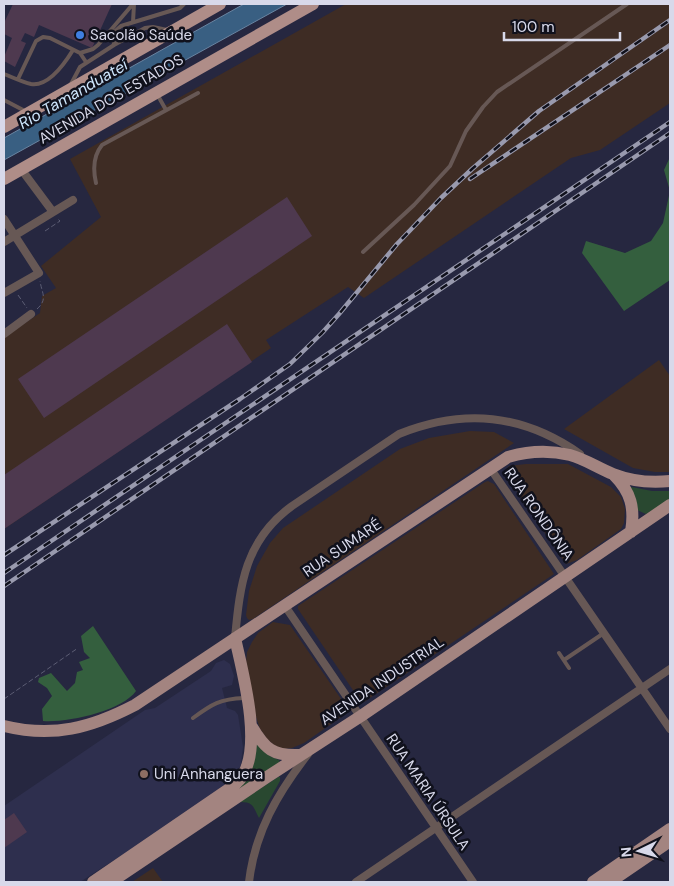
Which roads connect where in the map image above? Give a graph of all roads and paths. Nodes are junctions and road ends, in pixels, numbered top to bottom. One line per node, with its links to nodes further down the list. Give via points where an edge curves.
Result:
1 (133, 4): 6 (lane); 10 (lane, via 98,45)
2 (184, 4): 6 (lane)
3 (220, 4): 7 (highway, AVENIDA DOS ESTADOS)
4 (313, 4): 15 (highway, AVENIDA DOS ESTADOS)
5 (627, 4): 30 (lane, via 496,92 466,131 450,166)
6 (133, 22): 8 (lane, via 116,29)
7 (172, 31): 8 (lane, via 146,28); 14 (highway, AVENIDA DOS ESTADOS)
8 (114, 45): 11 (lane)
9 (73, 50): 10 (lane); 13 (lane, via 63,65 43,82 30,84); 13 (lane, via 50,38 39,38)
10 (80, 53): 11 (lane)
11 (86, 62): 14 (lane, via 74,75)
12 (4, 74): 13 (lane)
13 (18, 79)
14 (67, 91): 19 (highway, AVENIDA DOS ESTADOS)
15 (156, 92): 18 (lane); 21 (highway, AVENIDA DOS ESTADOS)
16 (198, 93): 18 (lane)
17 (4, 100): 19 (lane)
18 (166, 110): 23 (lane, via 102,145 94,166)
19 (29, 113): 20 (highway, AVENIDA DOS ESTADOS)
20 (4, 127)
21 (21, 169): 22 (highway, AVENIDA DOS ESTADOS); 25 (street)
22 (4, 179)
23 (96, 183)
24 (73, 200): 25 (street)
25 (53, 212): 27 (path, via 60,221); 28 (street)
26 (4, 219): 28 (street)
27 (45, 231)
28 (15, 236): 29 (street); 31 (street)
29 (4, 242)
30 (363, 252)
31 (39, 273): 32 (street); 34 (path, via 44,294 41,305)
32 (12, 288): 33 (street); 34 (path)
33 (4, 293)
34 (31, 314): 35 (street)
35 (4, 334)
36 (540, 431): 37 (street); 38 (street); 48 (street, via 491,418 448,419 416,427 399,434 292,506 268,526 248,562 237,610)
37 (550, 451): 38 (main road, RUA SUMARÉ); 39 (main road, RUA SUMARÉ, via 508,457)
38 (594, 464): 40 (main road, RUA SUMARÉ)
39 (490, 468): 44 (street, RUA RONDÔNIA); 45 (main road, RUA SUMARÉ)
40 (612, 473): 41 (main road, RUA SUMARÉ, via 636,481); 43 (main road, RUA SUMARÉ, via 622,483 632,502)
41 (670, 481)
42 (670, 505): 43 (main road, AVENIDA INDUSTRIAL)
43 (631, 532): 44 (main road, AVENIDA INDUSTRIAL)
44 (566, 576): 47 (street, RUA RONDÔNIA); 59 (main road, AVENIDA INDUSTRIAL)
45 (285, 606): 46 (main road, RUA SUMARÉ); 59 (street, RUA MARIA ÚRSULA)
46 (256, 626): 48 (main road, RUA SUMARÉ); 52 (main road)
47 (604, 633): 53 (lane); 56 (street, RUA RONDÔNIA)
48 (235, 638): 50 (main road, RUA SUMARÉ); 52 (main road)
49 (78, 648): 58 (path)
50 (218, 650): 52 (main road, via 230,650); 62 (main road, RUA SUMARÉ, via 146,699 101,721 47,732)
51 (559, 652): 53 (lane)
52 (239, 657): 57 (main road)
53 (564, 660): 54 (lane)
54 (569, 668)
55 (670, 670): 56 (street)
56 (642, 688): 63 (street, RUA RONDÔNIA); 66 (street)
57 (246, 698): 60 (lane, via 216,702); 61 (main road)
58 (4, 699)
59 (361, 716): 64 (main road, AVENIDA INDUSTRIAL); 66 (street, RUA MARIA ÚRSULA)
60 (193, 718)
61 (251, 725): 65 (main road, via 274,753); 69 (main road, via 249,762 242,778)
62 (4, 726)
63 (670, 729)
64 (313, 747): 65 (main road, AVENIDA INDUSTRIAL); 71 (street, via 267,816 252,861)
65 (301, 754): 70 (main road, AVENIDA INDUSTRIAL)
66 (436, 828): 72 (street); 73 (street, RUA MARIA ÚRSULA)
67 (670, 830): 74 (main road)
68 (670, 841): 75 (main road)
69 (93, 882)
70 (111, 882)
71 (249, 882)
72 (356, 882)
73 (473, 882)
74 (593, 882)
75 (610, 882)

